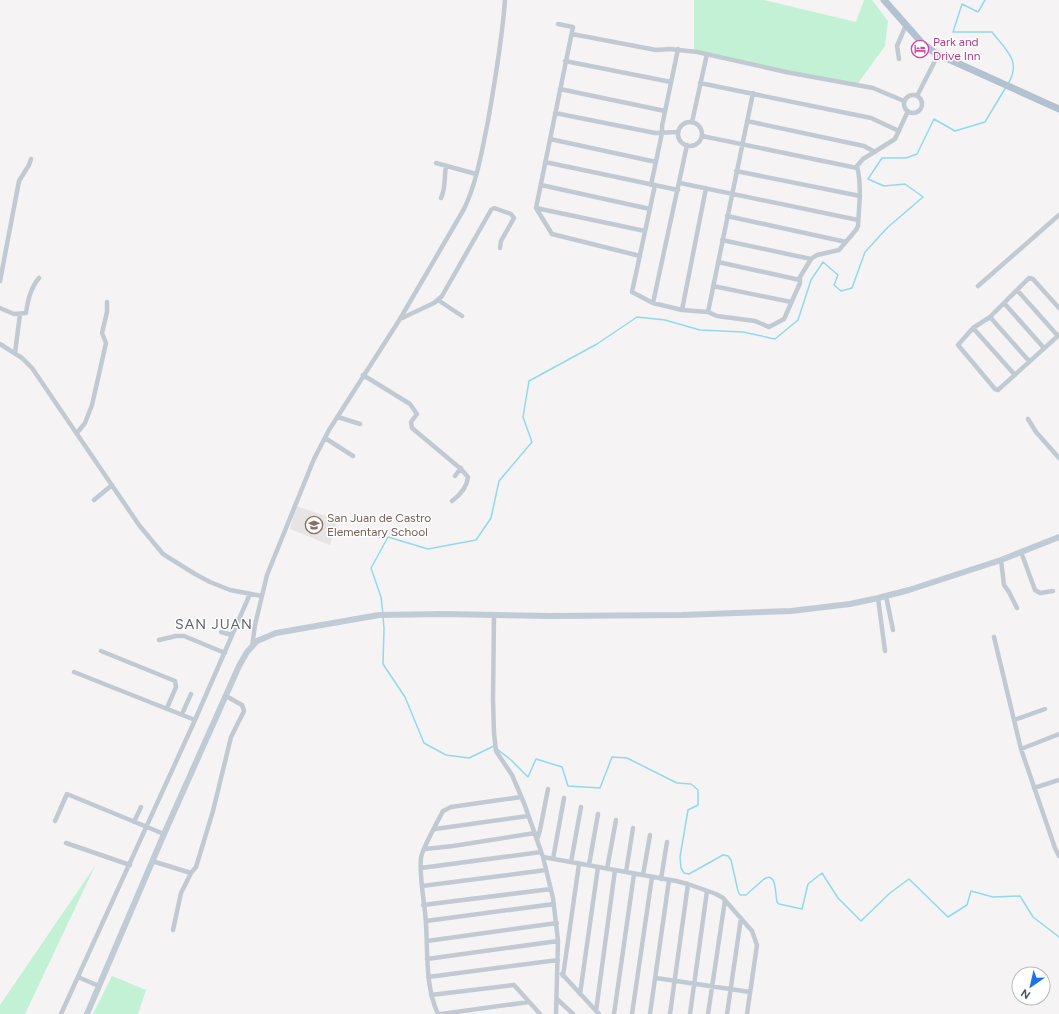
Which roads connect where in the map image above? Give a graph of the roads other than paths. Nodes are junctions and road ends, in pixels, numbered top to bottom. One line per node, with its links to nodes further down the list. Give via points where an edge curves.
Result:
1 (505, 0): 38 (street, via 494,89)
2 (884, 0): 4 (main road)
3 (558, 24): 5 (street, via 573,27)
4 (906, 25): 8 (main road); 9 (street, via 897,46)
5 (572, 34): 6 (street, via 656,50); 10 (street)
6 (678, 49): 7 (street); 11 (street)
7 (707, 54): 12 (street); 16 (street, via 873,88)
8 (938, 55): 15 (street); 17 (main road)
9 (899, 59)
10 (565, 61): 11 (street); 13 (street)
11 (671, 82): 18 (street)
12 (700, 83): 14 (street); 22 (street)
13 (560, 89): 18 (street); 20 (street)
14 (753, 93): 21 (street); 23 (street, via 871,118)
15 (917, 96): 16 (street, via 908,96); 19 (street, via 922,102 921,108 916,112)
16 (904, 101): 19 (street, via 904,107)
17 (1059, 109)
18 (665, 111): 25 (street)
19 (908, 112): 23 (street)
20 (555, 114): 25 (street); 27 (street)
21 (747, 121): 28 (street); 30 (street, via 864,146)
22 (692, 122): 24 (street, via 682,125); 26 (street, via 700,126)
23 (899, 131): 30 (street, via 892,141)
24 (678, 132): 25 (street); 29 (street, via 682,142)
25 (662, 133): 33 (street)
26 (702, 136): 28 (street); 29 (street, via 697,144)
27 (550, 139): 32 (street); 33 (street)
28 (742, 144): 36 (street); 37 (street)
29 (687, 145): 39 (street)
30 (875, 152): 36 (street, via 863,159)
31 (31, 159): 61 (street, via 19,181)
32 (545, 162): 40 (street); 41 (street)
33 (656, 162): 41 (street)
34 (436, 163): 35 (street)
35 (446, 166): 38 (street); 46 (street)
36 (857, 168): 45 (street)
37 (736, 171): 44 (street); 45 (street)
38 (476, 174): 77 (street, via 464,209)
39 (680, 183): 42 (street); 43 (street)
40 (541, 185): 47 (street); 48 (street)
41 (653, 185): 43 (street); 48 (street)
42 (706, 188): 44 (street); 72 (street)
43 (678, 190): 68 (street)
44 (732, 194): 50 (street); 51 (street)
45 (860, 196): 51 (street)
46 (441, 198)
47 (536, 208): 52 (street); 56 (street, via 552,234)
48 (650, 208): 52 (street)
49 (1059, 215): 63 (street)
50 (727, 216): 53 (street); 54 (street)
51 (858, 220): 54 (street, via 856,230)
52 (645, 231): 56 (street)
53 (722, 240): 57 (street); 58 (street)
54 (846, 242): 57 (street, via 839,250)
55 (500, 248): 65 (street, via 500,243 514,218 511,214 494,208)
56 (640, 256): 68 (street, via 632,292)
57 (811, 259): 60 (street)
58 (718, 262): 60 (street); 62 (street)
59 (39, 278): 74 (street, via 29,297 26,313)
60 (800, 280): 67 (street)
61 (0, 281)
62 (713, 286): 67 (street); 73 (street)
63 (978, 286)
64 (1017, 290): 69 (street); 71 (street, via 1031,278); 79 (street)
65 (438, 300): 75 (street); 77 (street)
66 (107, 302): 89 (street, via 102,333 106,342 92,405 85,423)
67 (791, 302): 73 (street, via 784,319 769,327 756,321 717,316)
68 (653, 303): 72 (street)
69 (1004, 303): 76 (street); 81 (street)
70 (0, 308): 74 (street)
71 (1059, 308)
72 (682, 310): 73 (street)
73 (708, 312)
74 (20, 314): 82 (street)
75 (462, 316)
76 (990, 316): 78 (street); 83 (street)
77 (400, 319): 85 (street)
78 (973, 328): 84 (street); 84 (street, via 958,345 995,388 998,390)
79 (1059, 335): 81 (street)
80 (0, 344): 82 (street)
81 (1044, 348): 83 (street)
82 (15, 353): 89 (street, via 37,374)
83 (1029, 361): 84 (street)
84 (1015, 374)
85 (364, 375): 86 (street); 93 (street, via 410,404 417,414 411,422 412,428)
86 (338, 416): 88 (street); 90 (street)
87 (1028, 419): 92 (street)
88 (360, 424)
89 (77, 433): 95 (street)
90 (325, 438): 91 (street); 103 (street, via 276,550)
91 (353, 456)
92 (1059, 458)
93 (461, 468): 94 (street); 97 (street, via 468,481 459,496)
94 (455, 476)
95 (112, 485): 96 (street); 102 (street, via 139,525 163,554 210,582)
96 (94, 500)
97 (452, 501)
98 (1059, 537): 99 (street)
99 (1021, 552): 100 (street); 101 (street, via 1035,590 1040,593)
100 (1001, 560): 104 (street); 106 (street, via 1004,585)
101 (1053, 591)
102 (250, 594): 103 (street); 110 (street)
103 (262, 596): 113 (street)
104 (886, 596): 105 (street); 108 (street)
105 (878, 598): 107 (street, via 791,611 682,615); 115 (street)
106 (1017, 608)
107 (494, 615): 113 (street, via 379,615 276,633 257,641); 130 (street, via 496,751 512,775)
108 (893, 630)
109 (221, 632): 110 (street)
110 (232, 636): 116 (street)
111 (994, 637): 124 (street)
112 (159, 640): 116 (street, via 184,636)
113 (252, 647): 119 (street, via 246,652)
114 (101, 651): 120 (street, via 175,681 176,687)
115 (885, 651)
116 (225, 653): 123 (street)
117 (74, 672): 120 (street)
118 (191, 694): 122 (street)
119 (226, 696): 143 (street); 164 (street, via 242,705 244,711 231,737 213,811 196,867)
120 (167, 708): 122 (street)
121 (1045, 709): 124 (street)
122 (182, 714): 123 (street)
123 (196, 720): 139 (street)
124 (1014, 720): 126 (street)
125 (1059, 734): 126 (street)
126 (1021, 749): 128 (street)
127 (1059, 780): 128 (street)
128 (1034, 788): 150 (street)
129 (548, 789): 145 (street)
130 (521, 797): 135 (street); 141 (street, via 451,807 443,811)
131 (564, 798): 152 (street)
132 (142, 807): 138 (street)
133 (581, 807): 154 (street)
134 (598, 814): 157 (street)
135 (528, 816): 141 (street); 142 (street)
136 (616, 820): 160 (street)
137 (55, 821): 138 (street, via 67,794)
138 (134, 822): 139 (street)
139 (147, 827): 143 (street); 156 (street)
140 (633, 828): 163 (street)
141 (435, 829): 148 (street)
142 (535, 833): 145 (street); 148 (street)
143 (164, 834): 153 (street)
144 (650, 835): 166 (street)
145 (537, 840): 149 (street)
146 (667, 842): 168 (street)
147 (66, 843): 156 (street)
148 (425, 849): 159 (street, via 421,856)
149 (541, 852): 151 (street); 159 (street)
150 (1059, 856)
151 (543, 857): 152 (street); 161 (street)
152 (553, 859): 154 (street)
153 (152, 861): 164 (street); 192 (street)
154 (571, 862): 155 (street)
155 (579, 864): 157 (street); 186 (street)
156 (130, 865): 187 (street)
157 (589, 866): 158 (street)
158 (598, 867): 160 (street); 196 (street)
159 (421, 868): 171 (street)
160 (607, 869): 162 (street)
161 (546, 870): 171 (street); 172 (street)
162 (615, 870): 163 (street); 200 (street)
163 (626, 872): 165 (street)
164 (191, 873): 180 (street, via 181,893)
165 (634, 874): 166 (street); 208 (street)
166 (643, 875): 167 (street)
167 (652, 877): 168 (street); 209 (street)
168 (661, 879): 169 (street)
169 (670, 880): 170 (street); 189 (street)
170 (688, 884): 173 (street); 190 (street)
171 (422, 886): 176 (street)
172 (551, 889): 175 (street); 176 (street)
173 (706, 891): 174 (street); 191 (street)
174 (725, 900): 177 (street); 193 (street)
175 (554, 904): 178 (street); 179 (street)
176 (423, 905): 178 (street)
177 (741, 918): 194 (street); 195 (street, via 752,931 757,945)
178 (426, 921): 181 (street)
179 (557, 923): 181 (street); 182 (street)
180 (173, 930)
181 (427, 941): 183 (street)
182 (558, 941): 183 (street); 184 (street)
183 (427, 958): 188 (street)
184 (558, 960): 185 (street); 188 (street)
185 (558, 970): 186 (street); 198 (street)
186 (563, 976): 196 (street)
187 (78, 977): 192 (street); 201 (street)
188 (428, 977): 197 (street)
189 (656, 978): 190 (street); 210 (street)
190 (674, 981): 191 (street); 211 (street)
191 (694, 984): 193 (street); 212 (street)
192 (99, 986): 202 (street)
193 (712, 986): 194 (street); 213 (street)
194 (731, 989): 195 (street); 214 (street)
195 (750, 992): 215 (street)
196 (580, 994): 200 (street)
197 (431, 995): 199 (street, via 514,985); 203 (street)
198 (557, 999): 206 (street); 207 (street)
199 (529, 1002): 204 (street); 205 (street)
200 (597, 1012)
201 (61, 1014)
202 (86, 1014)
203 (438, 1014)
204 (441, 1014)
205 (540, 1014)
206 (556, 1014)
207 (573, 1014)
208 (614, 1014)
209 (632, 1014)
210 (650, 1014)
211 (670, 1014)
212 (690, 1014)
213 (708, 1014)
214 (727, 1014)
215 (747, 1014)

